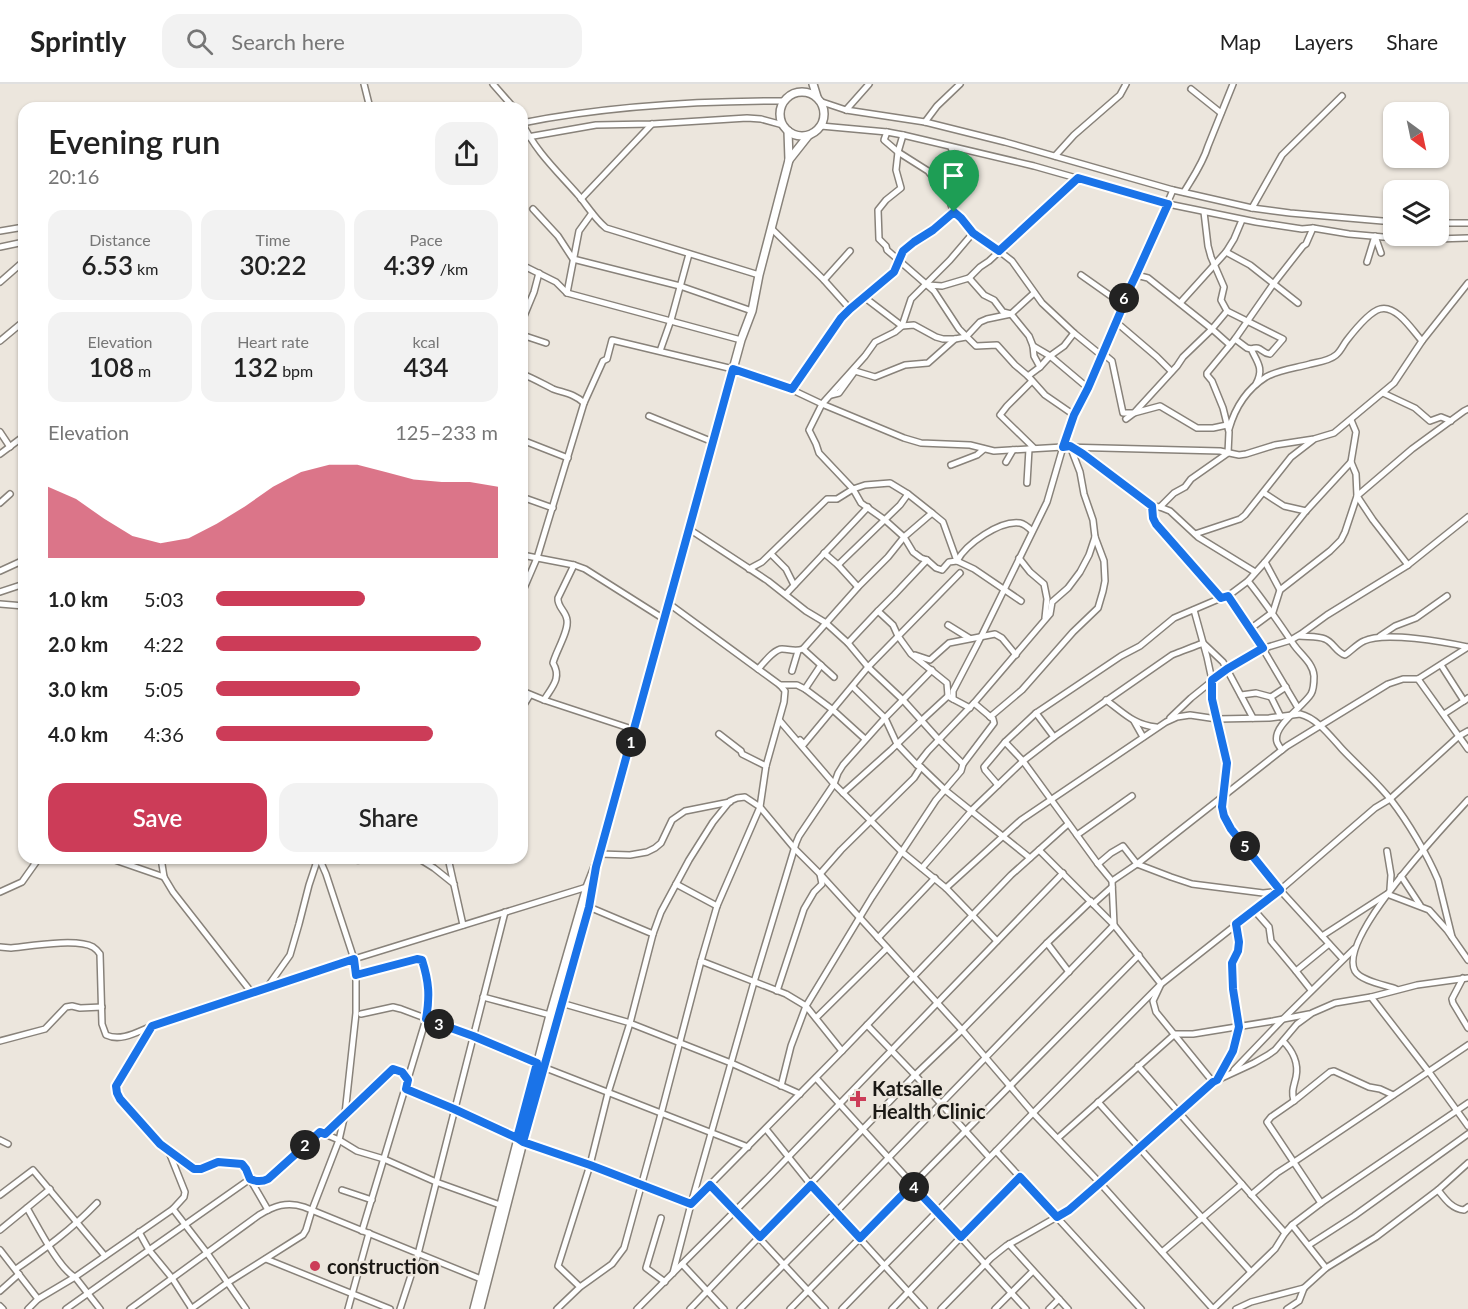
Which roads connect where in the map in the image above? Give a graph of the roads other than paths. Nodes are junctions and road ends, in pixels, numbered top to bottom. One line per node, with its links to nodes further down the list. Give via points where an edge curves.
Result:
1 (364, 84): 14 (street)
2 (493, 84): 15 (street)
3 (806, 84): 10 (main road)
4 (813, 84): 12 (main road)
5 (868, 84): 16 (street)
6 (960, 84): 19 (street)
7 (1126, 84): 30 (street, via 1120,95)
8 (1233, 84): 17 (street)
9 (1191, 89): 17 (street)
10 (799, 91): 12 (main road); 13 (main road)
11 (1342, 96): 38 (street, via 1282,154)
12 (820, 99): 16 (street); 21 (main road, via 825,110)
13 (783, 101): 18 (street, via 646,106); 22 (main road, via 780,113)
14 (368, 102)
15 (509, 102)
16 (846, 110): 19 (street)
17 (1221, 113): 34 (street, via 1206,155)
18 (528, 122)
19 (925, 123): 30 (street)
20 (652, 124): 22 (street, via 747,118); 25 (street, via 596,125); 35 (street)
21 (822, 126): 23 (street); 26 (main road)
22 (785, 128): 26 (main road, via 798,136); 31 (main road)
23 (887, 132): 24 (street); 29 (street, via 884,140)
24 (903, 135): 28 (street); 29 (street)
25 (528, 136)
26 (808, 136): 31 (main road)
27 (528, 140): 35 (street)
28 (951, 147): 32 (street); 36 (street, via 963,188)
29 (898, 152): 36 (street, via 928,171); 62 (street, via 896,170 901,188 878,210 878,219 879,239)
30 (1055, 156): 33 (street)
31 (789, 160): 49 (main road)
32 (1078, 178): 37 (street); 57 (street)
33 (1173, 190): 34 (street); 37 (street)
34 (1184, 192): 38 (street)
35 (581, 199): 42 (street)
36 (952, 202): 40 (street)
37 (1168, 204): 41 (street); 69 (street)
38 (1252, 208): 44 (street)
39 (533, 209): 61 (street)
40 (954, 212): 51 (street); 62 (street, via 903,251)
41 (1204, 212): 43 (street); 64 (street, via 1208,246)
42 (592, 213): 60 (street, via 606,228); 61 (street, via 579,231)
43 (1242, 220): 48 (street); 58 (street)
44 (1383, 221)
45 (1468, 223): 46 (street)
46 (1449, 224)
47 (18, 228): 50 (street)
48 (1313, 228): 52 (street); 74 (street, via 1306,244)
49 (772, 229): 70 (main road); 72 (street)
50 (0, 231)
51 (973, 233): 57 (street); 76 (street)
52 (1375, 237): 53 (street); 59 (street); 63 (street)
53 (1468, 238)
54 (18, 243): 55 (street)
55 (0, 247)
56 (850, 251): 72 (street)
57 (999, 251): 71 (street); 78 (street)
58 (1226, 252): 64 (street); 74 (street)
59 (1381, 253)
60 (689, 254): 70 (street); 77 (street)
61 (573, 259): 77 (street); 79 (street)
62 (900, 261): 76 (street); 80 (street, via 894,272)
63 (1367, 262)
64 (1215, 264): 82 (street); 87 (street, via 1224,287 1221,300)
65 (18, 266): 73 (street)
66 (528, 268): 67 (street)
67 (539, 273): 79 (street); 84 (street)
68 (1081, 275): 81 (street, via 1102,292)
69 (1136, 275): 81 (street); 82 (street, via 1148,278)
70 (759, 276): 86 (main road)
71 (969, 278): 76 (street, via 942,286); 88 (street, via 1003,312)
72 (824, 280): 85 (street)
73 (0, 282)
74 (1274, 283): 83 (street); 91 (street)
75 (1468, 283): 102 (street)
76 (924, 284): 93 (street, via 911,299); 96 (street)
77 (680, 286): 86 (street); 89 (street)
78 (1034, 292): 88 (street); 95 (street)
79 (567, 293): 89 (street)
80 (864, 297): 85 (street); 93 (street)
81 (1124, 300): 90 (street)
82 (1180, 303): 94 (street)
83 (1298, 303)
84 (528, 306)
85 (850, 309): 117 (street)
86 (752, 311): 100 (main road)
87 (1227, 312): 91 (street); 94 (street)
88 (1011, 314): 96 (street, via 980,322); 105 (street)
89 (671, 320): 100 (street); 107 (street)
90 (1116, 322): 108 (street); 112 (street)
91 (1246, 322): 99 (street); 106 (street, via 1283,339 1270,354 1256,347)
92 (18, 326): 101 (street)
93 (902, 326): 98 (street, via 914,325 936,337); 119 (street, via 875,342)
94 (1212, 329): 104 (street); 112 (street)
95 (1074, 333): 108 (street); 109 (street)
96 (966, 336): 98 (street); 114 (street, via 976,346 997,345)
97 (528, 337): 103 (street)
98 (955, 339): 119 (street, via 928,363 905,365 875,377 855,371 839,393)
99 (1235, 339): 104 (street); 106 (street)
100 (741, 340): 111 (main road)
101 (0, 341)
102 (1422, 341): 116 (street, via 1402,317 1380,309 1369,315 1334,357 1268,376); 118 (street, via 1401,375)
103 (546, 343)
104 (1230, 345): 129 (street, via 1207,373)
105 (1033, 346): 109 (street); 110 (street)
106 (1251, 350): 116 (street, via 1261,372)
107 (660, 351): 111 (street); 120 (street, via 612,340)
108 (1101, 355): 115 (street); 123 (street, via 1113,361 1123,414)
109 (1050, 356): 110 (street); 115 (street)
110 (1040, 366): 114 (street)
111 (733, 369): 117 (street); 135 (main road)
112 (1171, 372): 123 (street)
113 (528, 377): 120 (street)
114 (1030, 379): 124 (street); 139 (street, via 1000,415)
115 (1088, 388): 124 (street)
116 (1254, 388): 131 (street, via 1235,410)
117 (792, 389): 121 (street)
118 (1383, 393): 127 (street); 128 (street, via 1415,408 1430,421 1441,417)
119 (830, 395): 121 (street)
120 (584, 403): 145 (street)
121 (822, 404): 140 (street, via 921,443); 150 (street, via 810,434 819,453)
122 (1468, 409): 128 (street)
123 (1134, 412): 126 (street); 129 (street, via 1160,406 1197,428)
124 (1074, 415): 137 (street)
125 (649, 416): 135 (street)
126 (1126, 419)
127 (1351, 420): 132 (street, via 1334,433); 147 (street, via 1356,432)
128 (1451, 421): 154 (street)
129 (1227, 424): 131 (street)
130 (0, 432): 138 (street)
131 (1228, 432): 136 (street)
132 (1314, 439): 143 (street, via 1246,454); 151 (street, via 1291,458)
133 (18, 441): 138 (street)
134 (528, 442): 145 (street)
135 (713, 442): 165 (main road)
136 (1228, 442): 142 (street); 143 (street)
137 (1066, 446): 139 (street); 142 (street); 157 (street, via 1083,454); 166 (street); 169 (street, via 1083,480)
138 (10, 447): 144 (street)
139 (1032, 449): 141 (street); 149 (street)
140 (984, 450): 141 (street); 148 (street)
141 (1012, 450): 146 (street)
142 (1220, 451): 143 (street)
143 (1228, 453): 159 (street)
144 (0, 454)
145 (568, 458): 160 (street)
146 (1006, 462)
147 (1351, 462): 154 (street); 161 (street)
148 (951, 465)
149 (1027, 483)
150 (853, 489): 153 (street, via 890,483); 158 (street); 171 (street, via 837,499 827,499)
151 (1264, 493): 161 (street, via 1284,506); 167 (street, via 1240,519)
152 (10, 494): 156 (street)
153 (908, 494): 162 (street); 164 (street)
154 (1357, 496): 180 (street); 192 (street, via 1341,540)
155 (528, 499): 160 (street)
156 (0, 503)
157 (1152, 506): 159 (street); 197 (street, via 1156,524)
158 (868, 507): 164 (street); 170 (street)
159 (1160, 507): 167 (street, via 1170,510)
160 (553, 508): 173 (street)
161 (1306, 511): 177 (street)
162 (932, 513): 168 (street); 176 (street, via 943,522)
163 (1468, 517): 180 (street)
164 (885, 520): 168 (street); 181 (street)
165 (689, 529): 182 (street); 199 (main road)
166 (1032, 531): 174 (street); 176 (street, via 1020,523 993,529 963,551)
167 (1195, 534): 184 (street)
168 (904, 537): 175 (street, via 913,552); 190 (street)
169 (1095, 537): 206 (street, via 1080,572 1052,602); 256 (street, via 1105,571 1098,608 1022,690)
170 (824, 553): 181 (street); 188 (street)
171 (771, 554): 182 (street); 188 (street, via 786,569)
172 (528, 556): 173 (street)
173 (537, 558): 179 (street); 186 (street)
174 (1019, 558): 191 (street); 206 (street, via 1044,584)
175 (927, 560): 176 (street, via 942,570 949,562); 203 (street)
176 (957, 561): 191 (street)
177 (1265, 562): 184 (street); 192 (street)
178 (18, 563): 183 (street)
179 (574, 565): 205 (street); 245 (street, via 558,598 568,625 553,663 557,677)
180 (1408, 565): 212 (street)
181 (838, 566): 190 (street)
182 (749, 569): 194 (street)
183 (0, 571)
184 (1255, 572): 187 (street)
185 (960, 573): 210 (street)
186 (528, 579)
187 (1248, 581): 195 (street); 204 (street)
188 (794, 585): 194 (street)
189 (18, 586): 193 (street)
190 (858, 587): 207 (street)
191 (1004, 590): 198 (street); 211 (street)
192 (1280, 590): 204 (street)
193 (0, 592)
194 (786, 594): 207 (street)
195 (1228, 596): 197 (street); 209 (street)
196 (1447, 596): 213 (street, via 1416,618)
197 (1221, 598): 202 (street)
198 (1021, 601)
199 (668, 603): 205 (main road); 227 (street)
200 (0, 604): 201 (street)
201 (18, 606)
202 (1194, 610): 217 (street); 253 (street, via 1173,618 1140,646)
203 (878, 611): 210 (street, via 893,625); 216 (street)
204 (1273, 612): 209 (street); 215 (street)
205 (664, 619): 267 (main road)
206 (1045, 620): 223 (street)
207 (826, 623): 216 (street); 221 (street)
208 (948, 625): 214 (street)
209 (1250, 629): 220 (street)
210 (897, 636): 222 (street); 226 (street)
211 (982, 636): 214 (street); 218 (street); 223 (street, via 995,634)
212 (1297, 636): 213 (street, via 1324,638 1345,655); 215 (street)
213 (1378, 637): 219 (street)
214 (970, 638): 218 (street); 222 (street, via 949,643 930,660)
215 (1291, 640): 220 (street); 251 (street, via 1314,673 1311,693)
216 (848, 643): 226 (street)
217 (1203, 643): 228 (street); 233 (street); 247 (street, via 1172,655)
218 (978, 644): 242 (street)
219 (1468, 647): 225 (street)
220 (1263, 648): 228 (street); 237 (street)
221 (801, 650): 224 (street); 227 (street, via 778,650); 230 (street)
222 (911, 654): 229 (street)
223 (1016, 655): 249 (street)
224 (821, 665): 231 (street); 238 (street)
225 (1441, 665): 232 (street); 248 (street)
226 (868, 667): 236 (street); 246 (street)
227 (758, 669): 234 (street)
228 (1227, 669): 233 (street); 241 (street)
229 (932, 670): 242 (street, via 947,682); 246 (street)
230 (792, 671)
231 (834, 677)
232 (1419, 679): 254 (street); 265 (street, via 1397,680)
233 (1212, 680): 260 (street); 264 (street)
234 (780, 685): 235 (street); 239 (street)
235 (789, 685): 238 (street); 239 (street)
236 (853, 687): 252 (street); 258 (street)
237 (1286, 687): 243 (street); 251 (street)
238 (805, 688): 252 (street)
239 (785, 691): 262 (street)
240 (530, 695): 244 (street); 245 (street)
241 (1241, 695): 243 (street); 259 (street)
242 (951, 697): 250 (street); 261 (street)
243 (1271, 697): 257 (street)
244 (528, 698)
245 (544, 700): 267 (street)
246 (903, 700): 258 (street); 261 (street)
247 (1106, 700): 263 (street); 271 (street)
248 (1466, 700): 254 (street)
249 (974, 703): 250 (street); 256 (street)
250 (969, 708): 275 (street)
251 (1298, 708): 255 (street)
252 (833, 710): 270 (street, via 804,744); 274 (street)
253 (1036, 713): 271 (street); 276 (street)
254 (1444, 714): 272 (street)
255 (1291, 715): 257 (street); 265 (street, via 1305,715); 279 (street, via 1276,737)
256 (990, 717): 281 (street, via 994,723)
257 (1281, 717): 259 (street)
258 (885, 718): 274 (street); 277 (street)
259 (1253, 718): 260 (street)
260 (1218, 719): 264 (street, via 1190,715); 289 (street, via 1227,763)
261 (922, 720): 275 (street); 277 (street)
262 (780, 721): 270 (street); 282 (street)
263 (1134, 722): 266 (street); 273 (street)
264 (1166, 722): 266 (street)
265 (1320, 725): 279 (street); 291 (street)
266 (1158, 727): 273 (street)
267 (635, 730): 305 (main road)
268 (1468, 730): 272 (street)
269 (719, 734): 282 (street, via 742,754)
270 (791, 734): 284 (street)
271 (1054, 736): 280 (street)
272 (1460, 736): 278 (street); 291 (street)
273 (1143, 737): 290 (street)
274 (865, 739): 284 (street, via 843,765)
275 (939, 740): 281 (street); 283 (street)
276 (1005, 742): 280 (street); 285 (street, via 984,766)
277 (897, 744): 283 (street); 287 (street)
278 (1468, 749)
279 (1282, 750): 289 (street)
280 (1023, 761): 285 (street); 290 (street)
281 (963, 764): 286 (street)
282 (766, 766): 294 (street)
283 (919, 766): 286 (street); 296 (street, via 914,778)
284 (834, 784): 287 (street); 300 (street, via 799,836)
285 (998, 785): 295 (street)
286 (945, 790): 295 (street); 304 (street)
287 (843, 793): 296 (street)
288 (1132, 796): 298 (street)
289 (1224, 796): 315 (street); 328 (street, via 1222,807 1231,829)
290 (1051, 798): 297 (street); 299 (street)
291 (1390, 799): 301 (street); 328 (street)
292 (1468, 800): 301 (street)
293 (730, 801): 294 (street, via 745,797); 305 (street, via 684,811 672,820 661,843 647,852); 323 (street)
294 (760, 807): 300 (street); 332 (street)
295 (972, 811): 299 (street); 317 (street)
296 (871, 821): 304 (street); 319 (street)
297 (1068, 824): 298 (street); 302 (street)
298 (1077, 835): 314 (street)
299 (1002, 836): 306 (street); 327 (street)
300 (795, 849): 319 (street); 362 (street)
301 (1423, 849): 320 (street); 344 (street, via 1438,880)
302 (1039, 850): 306 (street); 318 (street)
303 (1387, 851): 330 (street, via 1391,875)
304 (903, 852): 317 (street); 338 (street)
305 (600, 854): 316 (main road)
306 (1030, 858): 337 (street)
307 (35, 864): 329 (street, via 22,882)
308 (126, 864): 321 (street)
309 (160, 864): 321 (street)
310 (317, 864): 364 (street, via 290,955)
311 (322, 864): 353 (street)
312 (428, 864): 325 (street)
313 (450, 864): 325 (street)
314 (1098, 864): 315 (street, via 1123,846); 324 (street)
315 (1137, 864): 324 (street); 328 (street, via 1192,884 1263,893)
316 (596, 867): 326 (main road); 334 (main road)
317 (922, 868): 322 (street)
318 (1063, 873): 331 (street); 346 (street)
319 (820, 874): 338 (street); 367 (street, via 822,884 804,909)
320 (1401, 876): 330 (street); 333 (street)
321 (164, 877): 368 (street)
322 (935, 878): 327 (street); 345 (street)
323 (676, 884): 332 (street); 342 (street)
324 (1112, 884): 331 (street); 341 (street)
325 (455, 885): 340 (street)
326 (587, 887): 336 (street); 377 (main road)
327 (946, 888): 337 (street)
328 (1280, 890): 335 (street); 343 (street)
329 (0, 892)
330 (1388, 892): 333 (street); 343 (street); 350 (street)
331 (1092, 902): 341 (street); 347 (street)
332 (717, 906): 356 (street)
333 (1420, 906): 344 (street, via 1429,910)
334 (589, 907): 342 (street); 371 (main road)
335 (1254, 910): 339 (street); 357 (street, via 1269,927 1271,941)
336 (505, 912): 340 (street); 369 (street)
337 (972, 915): 346 (street); 360 (street)
338 (859, 918): 345 (street); 373 (street)
339 (1236, 924): 363 (street); 384 (street, via 1239,942 1232,963)
340 (463, 925): 353 (street)
341 (1114, 925): 352 (street); 358 (street)
342 (653, 934): 381 (street)
343 (1322, 936): 348 (street)
344 (1452, 937): 355 (street)
345 (878, 938): 351 (street)
346 (997, 941): 372 (street)
347 (1047, 943): 358 (street); 386 (street)
348 (1329, 944): 354 (street); 357 (street)
349 (0, 947): 374 (street, via 78,943 92,946 100,954)
350 (1355, 947): 354 (street); 365 (street, via 1352,962 1359,977)
351 (887, 948): 360 (street); 378 (street)
352 (1139, 955): 363 (street); 406 (street)
353 (354, 959): 359 (street); 364 (street)
354 (1342, 959): 366 (street)
355 (1468, 960)
356 (701, 961): 362 (street); 391 (street)
357 (1296, 971): 366 (street)
358 (1069, 972): 395 (street)
359 (356, 975): 379 (street, via 422,960 429,988); 420 (street)
360 (914, 977): 372 (street); 382 (street)
361 (1467, 978): 365 (street); 385 (street, via 1452,999)
362 (754, 982): 367 (street); 396 (street)
363 (1161, 984): 387 (street, via 1154,1006); 418 (street)
364 (266, 989): 368 (street)
365 (1396, 989): 370 (street)
366 (1311, 990): 380 (street)
367 (777, 991): 373 (street)
368 (252, 993): 383 (street)
369 (483, 997): 377 (street); 388 (street)
370 (1371, 997): 375 (street, via 1335,1003); 399 (street)
371 (561, 1003): 381 (street); 397 (main road)
372 (938, 1003): 386 (street); 393 (street)
373 (806, 1006): 378 (street); 405 (street)
374 (102, 1007): 383 (street, via 106,1035 114,1039); 389 (street, via 66,1007 45,1029)
375 (1312, 1013): 380 (street); 390 (street)
376 (361, 1014): 379 (street, via 393,1008)
377 (550, 1015): 397 (main road)
378 (816, 1018): 394 (street)
379 (426, 1019): 388 (street); 403 (street)
380 (1282, 1020): 384 (street); 400 (street)
381 (630, 1023): 391 (street); 408 (street)
382 (867, 1025): 393 (street); 394 (street)
383 (152, 1026): 436 (street, via 116,1086 120,1099)
384 (1239, 1027): 387 (street); 404 (street, via 1233,1051)
385 (1468, 1028)
386 (962, 1030): 395 (street); 401 (street)
387 (1175, 1034): 398 (street); 404 (street)
388 (473, 1036): 397 (street); 416 (street)
389 (0, 1041)
390 (1283, 1041): 400 (street, via 1268,1055); 411 (street, via 1296,1062)
391 (680, 1042): 396 (street); 421 (street)
392 (1468, 1045): 399 (street)
393 (892, 1050): 401 (street); 414 (street)
394 (842, 1051): 402 (street)
395 (986, 1057): 406 (street); 415 (street)
396 (731, 1063): 405 (street); 426 (street)
397 (540, 1065): 408 (street); 432 (main road)
398 (1138, 1066): 412 (street); 419 (street)
399 (1429, 1072): 410 (street); 417 (street)
400 (1230, 1074): 404 (street)
401 (915, 1075): 415 (street); 424 (street)
402 (816, 1078): 409 (street); 414 (street)
403 (408, 1080): 407 (street); 420 (street, via 393,1069)
404 (1215, 1081): 419 (street)
405 (781, 1086): 409 (street)
406 (1010, 1086): 418 (street); 425 (street)
407 (406, 1089): 416 (street); 441 (street)
408 (608, 1093): 421 (street); 444 (street)
409 (800, 1094): 423 (street)
410 (1393, 1095): 411 (street, via 1334,1071); 442 (street)
411 (1294, 1101): 442 (street, via 1267,1122)
412 (1098, 1102): 429 (street); 435 (street)
413 (1468, 1103): 417 (street)
414 (840, 1104): 424 (street); 438 (street)
415 (941, 1104): 425 (street); 440 (street)
416 (454, 1109): 432 (street); 447 (street)
417 (1458, 1111): 422 (street); 461 (street)
418 (1033, 1113): 429 (street); 437 (street)
419 (1179, 1113): 435 (street); 449 (street)
420 (345, 1114): 427 (street); 431 (street)
421 (661, 1114): 426 (street); 453 (street)
422 (1468, 1126)
423 (766, 1130): 434 (street); 438 (street)
424 (863, 1130): 440 (street); 451 (street)
425 (965, 1131): 439 (street); 452 (street)
426 (711, 1133): 434 (street); 462 (street)
427 (325, 1134): 431 (street); 446 (street, via 320,1132 268,1179)
428 (1468, 1134): 486 (street)
429 (1058, 1138): 448 (street)
430 (0, 1140): 433 (street)
431 (339, 1140): 441 (street, via 357,1151); 468 (street)
432 (520, 1140): 444 (street); 463 (main road); 530 (main road)
433 (8, 1144)
434 (748, 1147): 450 (street)
435 (1139, 1149): 448 (street); 474 (street)
436 (168, 1150): 446 (street, via 194,1169 218,1162 242,1164); 466 (street, via 185,1192)
437 (996, 1151): 439 (street); 445 (street)
438 (788, 1157): 451 (street); 469 (street)
439 (989, 1157): 470 (street)
440 (888, 1158): 452 (street); 471 (street)
441 (384, 1159): 447 (street); 459 (street)
442 (1294, 1162): 458 (street); 461 (street)
443 (1468, 1163): 456 (street)
444 (590, 1165): 453 (street); 509 (street, via 558,1266)
445 (1020, 1177): 472 (street); 483 (street)
446 (250, 1179): 467 (street); 476 (street)
447 (436, 1182): 463 (street); 492 (street)
448 (1100, 1183): 472 (street); 490 (street)
449 (1242, 1184): 458 (street); 474 (street)
450 (710, 1185): 462 (street); 469 (street)
451 (811, 1185): 471 (street); 482 (street)
452 (912, 1185): 470 (street); 484 (street)
453 (640, 1186): 462 (street); 509 (street, via 622,1252)
454 (50, 1189): 457 (street, via 35,1168); 465 (street); 475 (street)
455 (342, 1190): 459 (street)
456 (1438, 1190): 464 (street, via 1460,1210); 499 (street, via 1376,1238)
457 (0, 1195)
458 (1251, 1195): 481 (street)
459 (372, 1200): 480 (street)
460 (97, 1203): 475 (street)
461 (1321, 1203): 477 (street)
462 (691, 1204): 503 (street)
463 (500, 1205): 506 (main road)
464 (1468, 1207)
465 (27, 1208): 478 (street); 487 (street)
466 (173, 1209): 476 (street); 479 (street)
467 (268, 1210): 468 (street, via 288,1204); 491 (street)
468 (312, 1210): 480 (street); 494 (street, via 303,1235)
469 (735, 1211): 482 (street); 495 (street)
470 (937, 1211): 483 (street); 498 (street)
471 (836, 1212): 484 (street); 496 (street)
472 (1057, 1217): 485 (street); 546 (street)
473 (661, 1218): 507 (street, via 646,1268)
474 (1202, 1218): 490 (street); 502 (street)
475 (77, 1223): 487 (street); 493 (street)
476 (185, 1225): 489 (street); 491 (street)
477 (1292, 1225): 481 (street); 486 (street)
478 (0, 1230)
479 (139, 1232): 489 (street); 493 (street)
480 (365, 1232): 492 (street); 517 (street)
481 (1285, 1233): 502 (street)
482 (760, 1237): 496 (street); 512 (street)
483 (961, 1237): 497 (street); 514 (street)
484 (860, 1238): 498 (street); 513 (street)
485 (1009, 1244): 497 (street); 501 (street)
486 (1309, 1245): 499 (street)
487 (48, 1246): 500 (street); 504 (street)
488 (0, 1250): 500 (street)
489 (149, 1250): 505 (street); 516 (street)
490 (1162, 1252): 547 (street)
491 (207, 1253): 505 (street); 508 (street)
492 (418, 1254): 506 (street); 528 (street)
493 (105, 1256): 504 (street)
494 (266, 1259): 508 (street); 517 (street)
495 (682, 1264): 503 (street); 512 (street)
496 (784, 1264): 513 (street); 535 (street)
497 (985, 1264): 515 (street); 541 (street)
498 (884, 1266): 514 (street); 538 (street)
499 (1326, 1268): 510 (street)
500 (17, 1271): 511 (street); 518 (street)
501 (1033, 1271): 515 (street); 519 (street)
502 (1251, 1272): 547 (street)
503 (673, 1273): 507 (street)
504 (75, 1277): 516 (street); 518 (street)
505 (172, 1278): 523 (street); 524 (street)
506 (481, 1279): 529 (main road)
507 (665, 1282): 532 (street)
508 (227, 1283): 524 (street); 525 (street)
509 (580, 1287): 531 (street)
510 (1304, 1288): 548 (street); 549 (street, via 1299,1300)
511 (0, 1291)
512 (707, 1291): 533 (street); 534 (street)
513 (808, 1291): 536 (street); 537 (street)
514 (908, 1292): 539 (street); 540 (street)
515 (1011, 1293): 542 (street); 543 (street)
516 (88, 1294): 521 (street); 522 (street)
517 (352, 1294): 526 (street); 527 (street)
518 (38, 1299): 520 (street)
519 (1059, 1299): 544 (street); 545 (street)
520 (28, 1309)
521 (66, 1309)
522 (100, 1309)
523 (130, 1309)
524 (192, 1309)
525 (246, 1309)
526 (348, 1309)
527 (390, 1309)
528 (400, 1309)
529 (474, 1309)
530 (480, 1309)
531 (557, 1309)
532 (637, 1309)
533 (690, 1309)
534 (724, 1309)
535 (740, 1309)
536 (790, 1309)
537 (825, 1309)
538 (842, 1309)
539 (892, 1309)
540 (924, 1309)
541 (941, 1309)
542 (995, 1309)
543 (1026, 1309)
544 (1049, 1309)
545 (1068, 1309)
546 (1141, 1309)
547 (1213, 1309)
548 (1236, 1309)
549 (1287, 1309)

